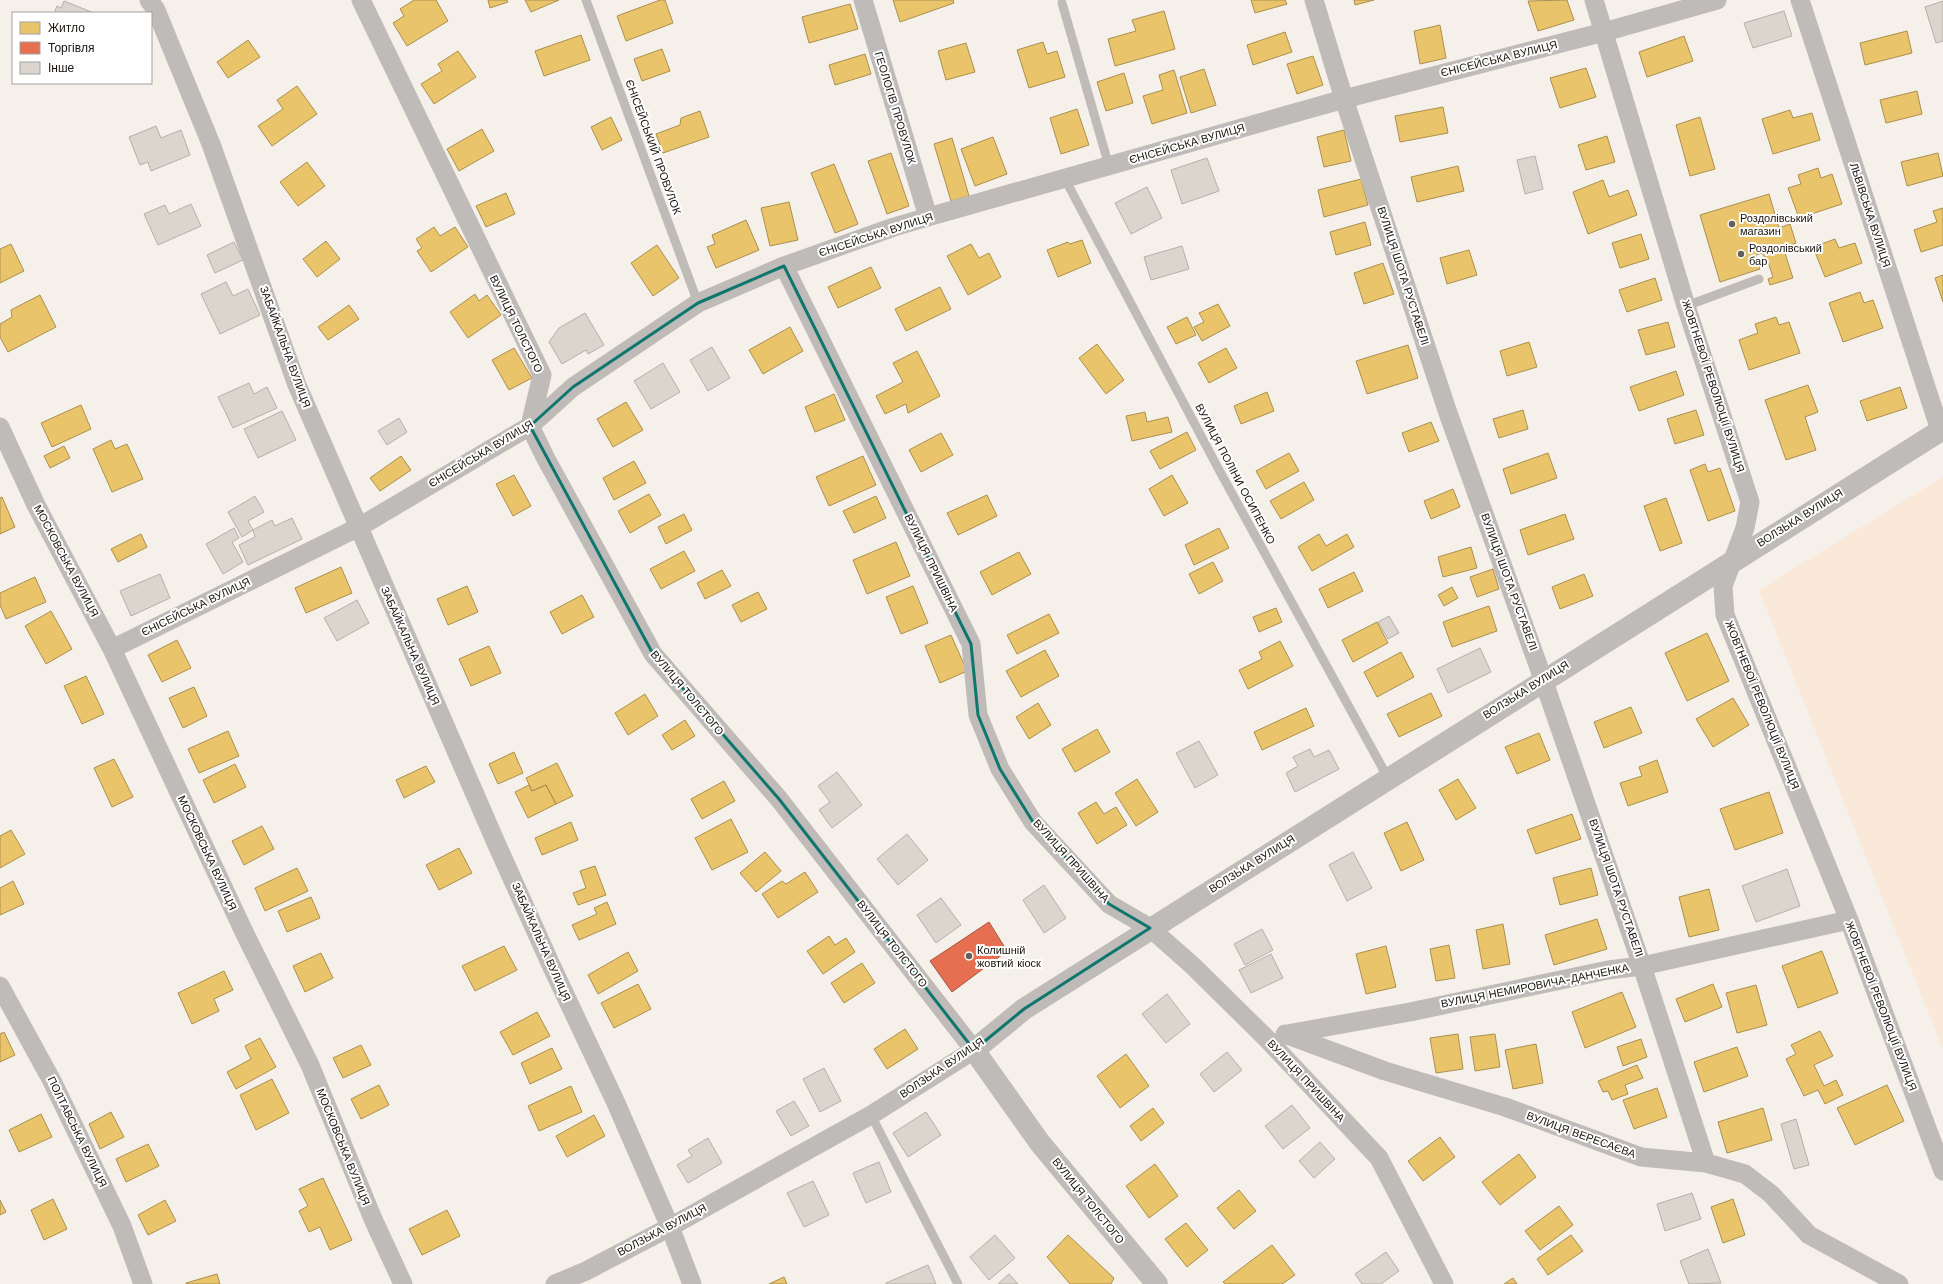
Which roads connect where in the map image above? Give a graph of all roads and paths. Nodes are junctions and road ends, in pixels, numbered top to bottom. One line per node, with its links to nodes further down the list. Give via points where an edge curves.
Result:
1 (149, 0): 22 (street, ЗАБАЙКАЛЬНА ВУЛИЦЯ, via 156,10 211,144 297,385)
2 (361, 0): 19 (street, ВУЛИЦЯ ТОЛСТОГО, via 542,375)
3 (586, 0): 17 (lane, ЄНІСЕЙСЬКИЙ ПРОВУЛОК)
4 (863, 0): 14 (street, ГЕОЛОГІВ ПРОВУЛОК)
5 (1314, 0): 11 (street, ВУЛИЦЯ ШОТА РУСТАВЕЛІ)
6 (1594, 0): 10 (street, ЖОВТНЕВОЇ РЕВОЛЮЦІЇ ВУЛИЦЯ)
7 (1717, 0): 10 (street, ЄНІСЕЙСЬКА ВУЛИЦЯ)
8 (1800, 0): 21 (street, ЛЬВІВСЬКА ВУЛИЦЯ)
9 (1062, 3): 12 (lane)
10 (1604, 32): 11 (street, ЄНІСЕЙСЬКА ВУЛИЦЯ); 18 (street, ЖОВТНЕВОЇ РЕВОЛЮЦІЇ ВУЛИЦЯ)
11 (1344, 99): 12 (street, ЄНІСЕЙСЬКА ВУЛИЦЯ); 25 (street, ВУЛИЦЯ ШОТА РУСТАВЕЛІ, via 1448,413)
12 (1110, 166): 13 (street, ЄНІСЕЙСЬКА ВУЛИЦЯ)
13 (1065, 180): 14 (street, ЄНІСЕЙСЬКА ВУЛИЦЯ); 26 (lane, ВУЛИЦЯ ПОЛІНИ ОСИПЕНКО, via 1222,475)
14 (928, 217): 15 (street, ЄНІСЕЙСЬКА ВУЛИЦЯ)
15 (784, 266): 17 (street, ЄНІСЕЙСЬКА ВУЛИЦЯ); 28 (street, ВУЛИЦЯ ПРИШВІНА, via 971,644 978,714 1000,769 1033,822 1109,904)
16 (1759, 279): 18 (lane)
17 (698, 303): 19 (street, ЄНІСЕЙСЬКА ВУЛИЦЯ, via 573,387)
18 (1686, 306): 23 (street, ЖОВТНЕВОЇ РЕВОЛЮЦІЇ ВУЛИЦЯ, via 1750,502)
19 (530, 426): 22 (street, ЄНІСЕЙСЬКА ВУЛИЦЯ); 33 (street, ВУЛИЦЯ ТОЛСТОГО, via 653,654 779,799)
20 (0, 427): 24 (street, МОСКОВСЬКА ВУЛИЦЯ, via 36,505)
21 (1942, 429): 23 (street, ВОЛЗЬКА ВУЛИЦЯ)
22 (359, 527): 24 (street, ЄНІСЕЙСЬКА ВУЛИЦЯ); 37 (street, ЗАБАЙКАЛЬНА ВУЛИЦЯ, via 550,965 616,1103)
23 (1735, 559): 25 (street, ВОЛЗЬКА ВУЛИЦЯ); 27 (street, ЖОВТНЕВОЇ РЕВОЛЮЦІЇ ВУЛИЦЯ, via 1723,586 1725,615)
24 (112, 649): 40 (street, МОСКОВСЬКА ВУЛИЦЯ, via 245,934 310,1065 373,1219)
25 (1544, 680): 26 (street, ВОЛЗЬКА ВУЛИЦЯ); 29 (street, ВУЛИЦЯ ШОТА РУСТАВЕЛІ)
26 (1388, 778): 28 (street, ВОЛЗЬКА ВУЛИЦЯ)
27 (1849, 920): 29 (street, ВУЛИЦЯ НЕМИРОВИЧА-ДАНЧЕНКА); 36 (street, ЖОВТНЕВОЇ РЕВОЛЮЦІЇ ВУЛИЦЯ)
28 (1150, 928): 32 (street, ВУЛИЦЯ ПРИШВІНА, via 1193,966); 33 (street, ВОЛЗЬКА ВУЛИЦЯ, via 1024,1009)
29 (1642, 966): 31 (street, ВУЛИЦЯ НЕМИРОВИЧА-ДАНЧЕНКА, via 1608,970 1410,1012); 35 (street, ВУЛИЦЯ ШОТА РУСТАВЕЛІ)
30 (0, 986): 39 (street, ПОЛТАВСЬКА ВУЛИЦЯ, via 52,1081 122,1226)
31 (1285, 1034): 32 (street, ВУЛИЦЯ НЕМИРОВИЧА-ДАНЧЕНКА); 35 (street, ВУЛИЦЯ ВЕРЕСАЄВА, via 1385,1071 1505,1107 1642,1157)
32 (1266, 1038): 45 (street, ВУЛИЦЯ ПРИШВІНА, via 1379,1158)
33 (974, 1050): 34 (street, ВОЛЗЬКА ВУЛИЦЯ); 44 (street, ВУЛИЦЯ ТОЛСТОГО, via 1040,1143)
34 (871, 1115): 37 (street, ВОЛЗЬКА ВУЛИЦЯ); 43 (lane)
35 (1706, 1164): 38 (street, ВУЛИЦЯ ВЕРЕСАЄВА, via 1745,1174 1771,1194 1810,1235)
36 (1943, 1171)
37 (670, 1227): 41 (street, ВОЛЗЬКА ВУЛИЦЯ, via 586,1271); 42 (street, ЗАБАЙКАЛЬНА ВУЛИЦЯ)
38 (1889, 1282)
39 (143, 1284)
40 (403, 1284)
41 (555, 1284)
42 (692, 1284)
43 (958, 1284)
44 (1157, 1284)
45 (1444, 1284)

